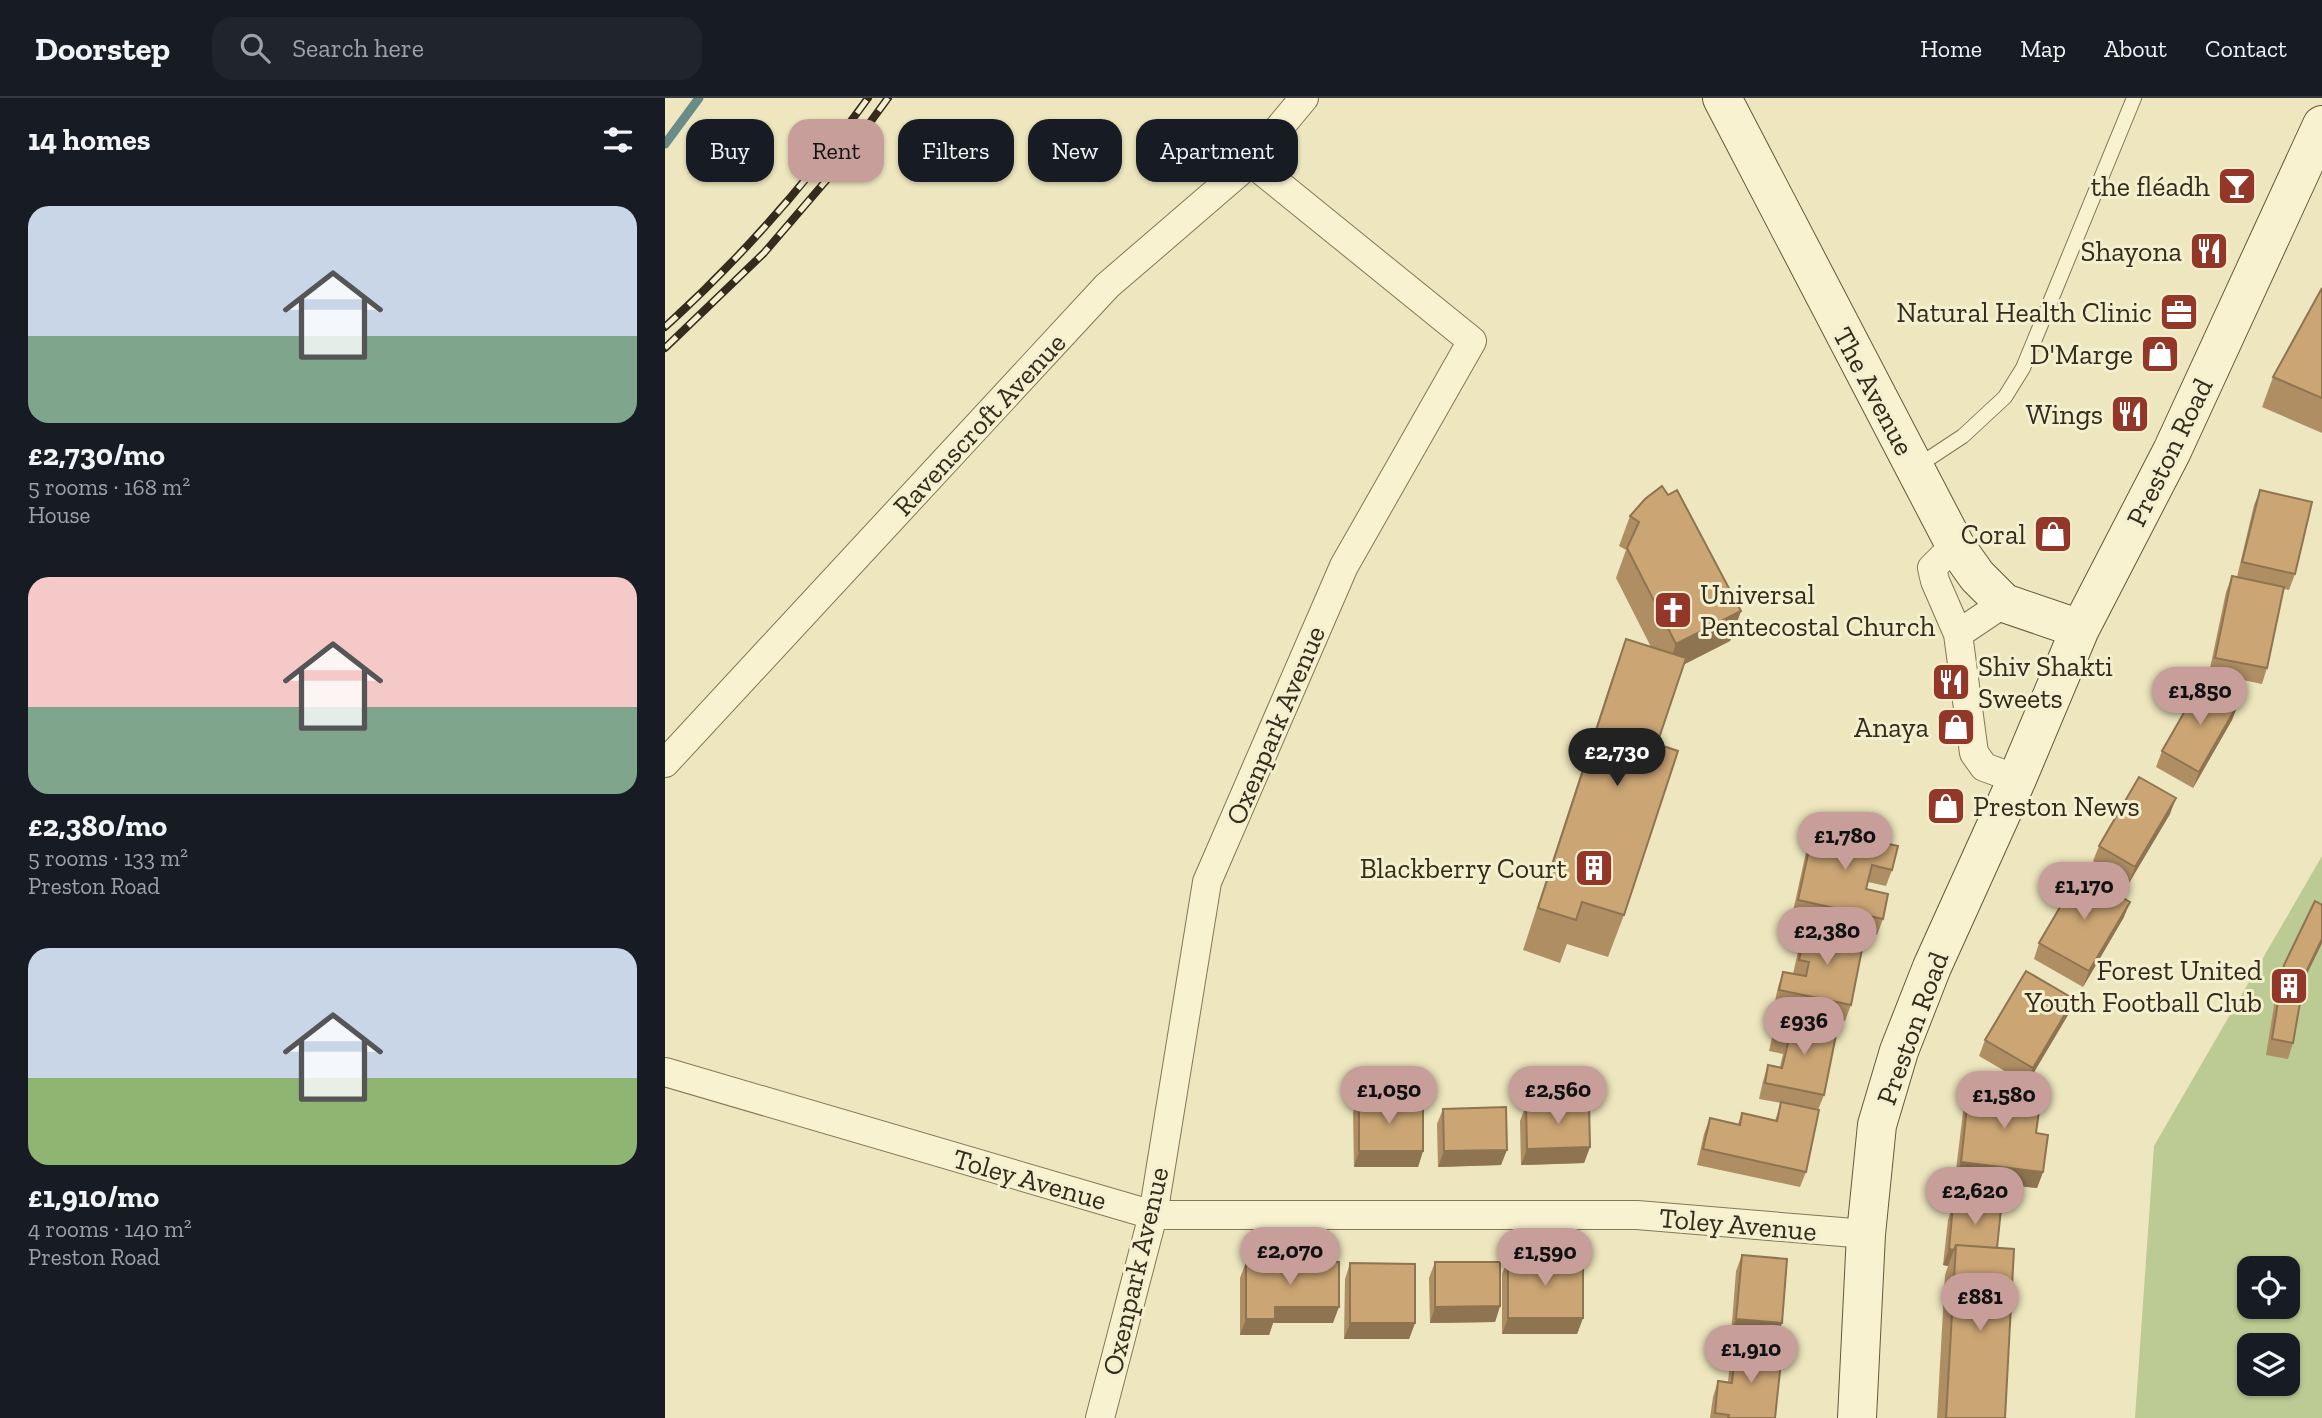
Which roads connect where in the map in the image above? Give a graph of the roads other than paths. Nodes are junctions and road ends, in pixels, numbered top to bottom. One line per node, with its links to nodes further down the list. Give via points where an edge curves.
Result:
1 (1304, 98): 4 (street, Ravenscroft Avenue)
2 (1722, 98): 8 (street, The Avenue)
3 (2134, 98): 8 (lane, via 2023,368 2005,397 1963,436)
4 (1287, 119)
5 (2317, 149): 11 (street, Preston Road, via 2172,451)
6 (1228, 182): 13 (street, Ravenscroft Avenue, via 1107,286)
7 (1276, 182): 16 (street, Oxenpark Avenue, via 1472,341 1344,566 1207,882)
8 (1915, 468): 9 (street, The Avenue)
9 (1955, 545): 10 (street, The Avenue); 12 (street, via 1932,568)
10 (2004, 603): 11 (street, The Avenue); 12 (street)
11 (2080, 629): 14 (street, Preston Road)
12 (1958, 634): 14 (street, via 1974,753 1984,768)
13 (665, 763)
14 (2017, 779): 17 (street, Preston Road, via 1899,1051 1877,1125)
15 (665, 1072): 16 (street, Toley Avenue)
16 (1153, 1215): 17 (street, Toley Avenue, via 1637,1215); 18 (street, Oxenpark Avenue)
17 (1866, 1234): 19 (street, Preston Road)
18 (1100, 1418)
19 (1857, 1418)

